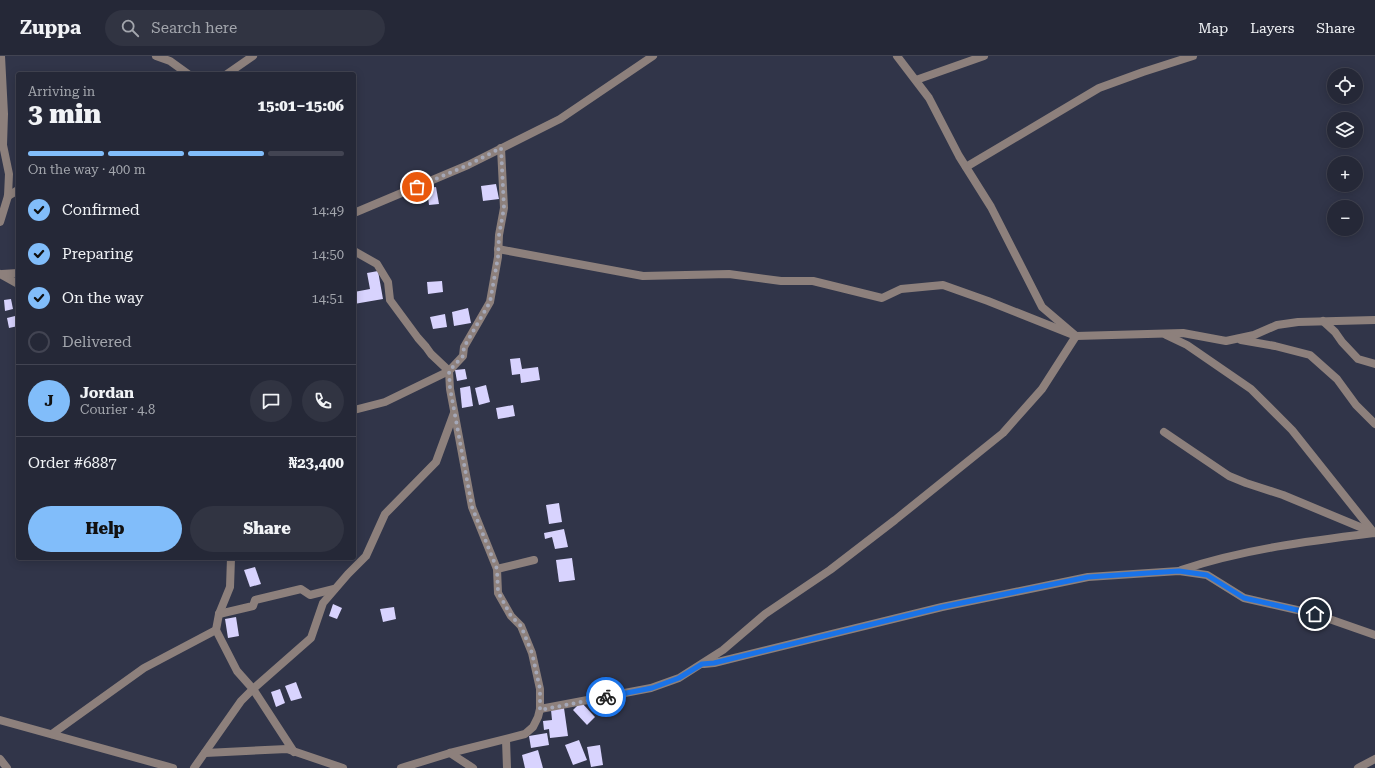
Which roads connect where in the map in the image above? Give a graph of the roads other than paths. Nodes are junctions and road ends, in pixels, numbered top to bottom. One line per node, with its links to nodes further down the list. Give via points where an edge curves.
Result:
1 (1, 56): 16 (street, via 3,145 9,174)
2 (156, 56): 8 (street)
3 (253, 56): 10 (street)
4 (653, 56): 12 (street, via 560,119)
5 (898, 56): 11 (street)
6 (984, 56): 11 (street)
7 (1193, 56): 13 (street, via 1099,88)
8 (170, 59): 9 (street)
9 (186, 72)
10 (230, 72)
11 (916, 80): 13 (street, via 929,98)
12 (501, 148): 17 (street, via 468,165); 19 (street, via 504,208)
13 (966, 167): 27 (street, via 991,206 1042,307)
14 (16, 191): 16 (street)
15 (16, 195): 16 (street)
16 (8, 196): 18 (street)
17 (356, 212)
18 (0, 222)
19 (498, 249): 27 (street, via 642,276 729,274 780,281 813,281 882,298 901,289 943,285); 30 (street, via 490,302 464,347 463,356)
20 (356, 253): 30 (street, via 377,264 388,282 390,300 410,330)
21 (16, 273): 22 (street)
22 (1, 274): 23 (street)
23 (16, 283)
24 (1375, 320): 25 (street)
25 (1323, 321): 28 (street, via 1277,325 1254,335); 29 (street, via 1336,332 1358,359)
26 (1162, 333): 27 (street); 28 (street, via 1183,333 1226,341); 35 (street, via 1187,344 1251,389 1292,430)
27 (1076, 336): 44 (street, via 1042,389 1003,432 895,520 765,614 723,650)
28 (1236, 339): 33 (street, via 1310,355 1337,379 1356,405)
29 (1375, 364)
30 (449, 371): 31 (street, via 385,402); 32 (street)
31 (356, 409)
32 (455, 412): 38 (street, via 472,507); 40 (street, via 436,462 385,514 366,556)
33 (1375, 424)
34 (1164, 432): 35 (street, via 1229,476)
35 (1375, 533): 39 (street, via 1254,551)
36 (231, 560): 41 (street, via 230,587)
37 (534, 560): 38 (street)
38 (497, 569): 46 (street, via 498,592 511,616 521,626 532,653 540,689)
39 (1179, 571): 43 (street, via 1207,575 1244,598 1315,614); 44 (street, via 1088,577 942,607)
40 (334, 589): 41 (street, via 310,595 301,589 255,600 253,606); 45 (street, via 323,603 311,638)
41 (219, 614): 42 (street)
42 (216, 630): 45 (street, via 237,671); 49 (street, via 144,668)
43 (1375, 635)
44 (702, 664): 46 (street, via 679,678 652,688)
45 (253, 689): 51 (street); 52 (street)
46 (540, 710): 50 (street, via 533,727 526,734)
47 (0, 720): 49 (street)
48 (74, 721): 49 (street)
49 (52, 734): 57 (street)
50 (506, 740): 53 (street); 62 (street)
51 (294, 752): 52 (street, via 287,749); 59 (street)
52 (205, 753): 58 (street)
53 (450, 753): 60 (street); 61 (street)
54 (0, 759): 56 (street)
55 (1375, 759): 63 (street)
56 (6, 768)
57 (173, 768)
58 (194, 768)
59 (344, 768)
60 (401, 768)
61 (473, 768)
62 (508, 768)
63 (1358, 768)

